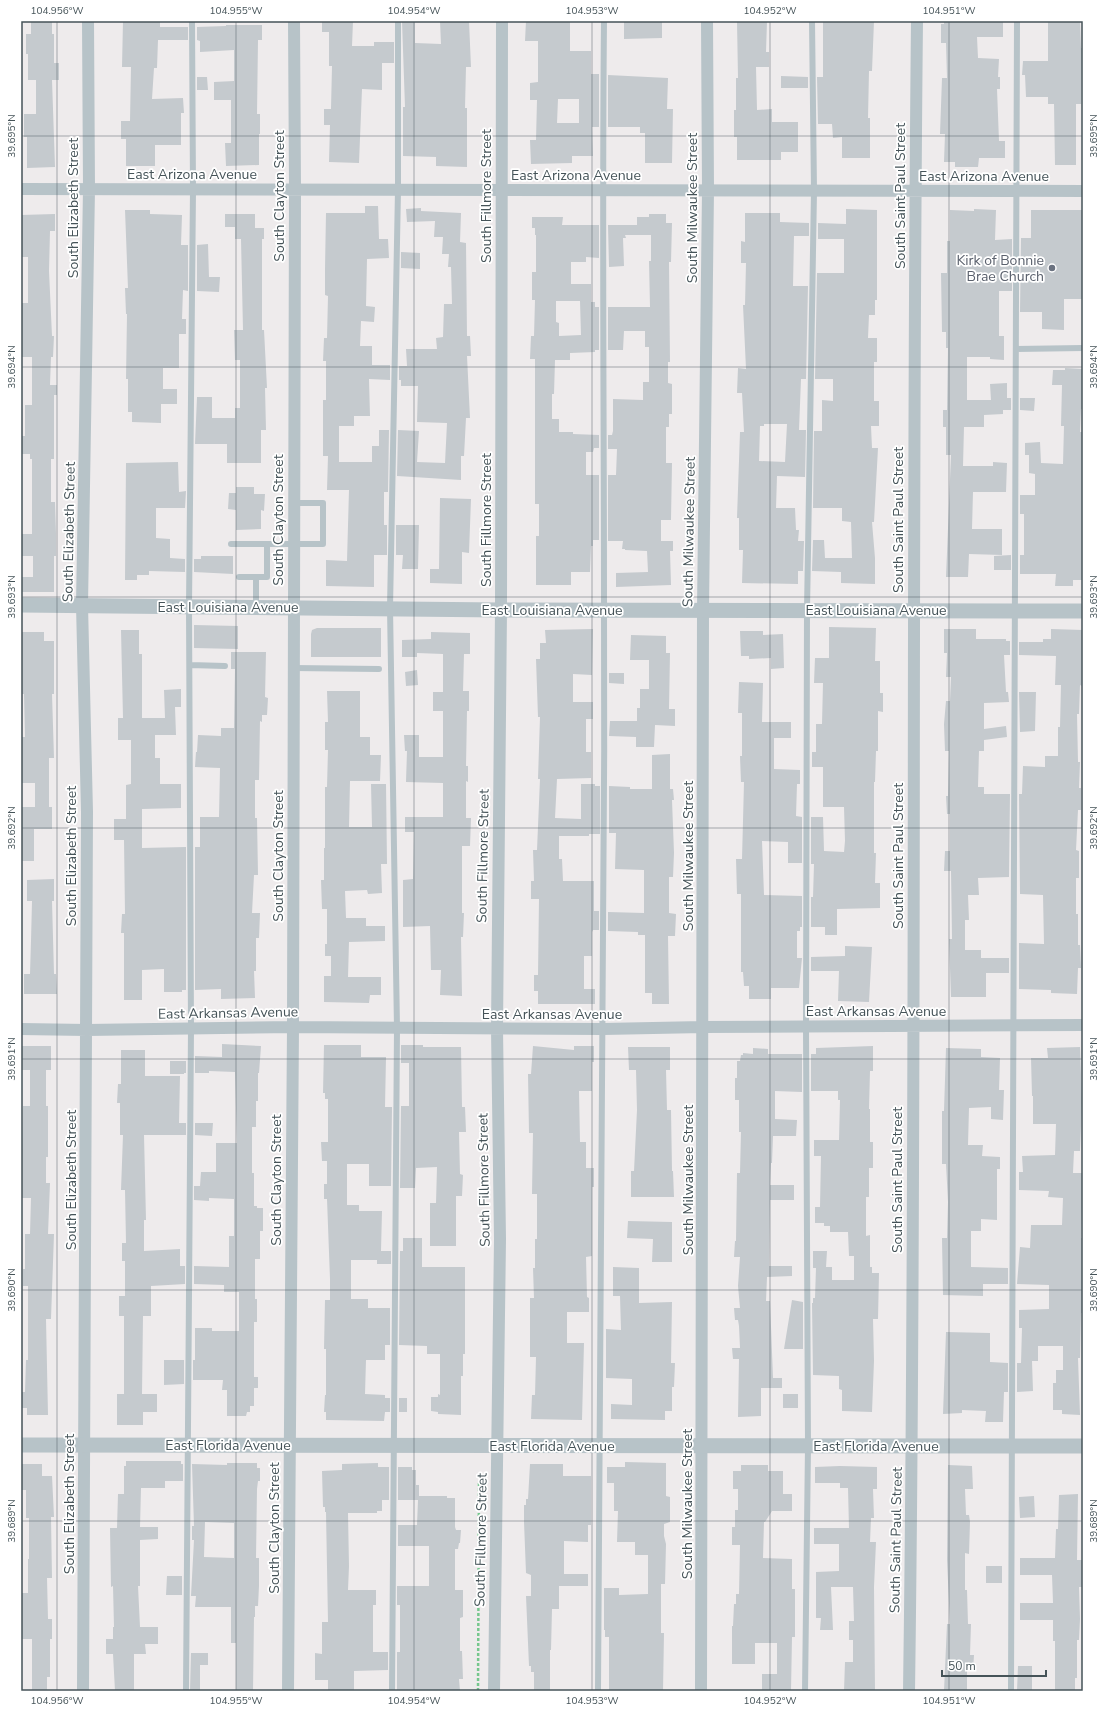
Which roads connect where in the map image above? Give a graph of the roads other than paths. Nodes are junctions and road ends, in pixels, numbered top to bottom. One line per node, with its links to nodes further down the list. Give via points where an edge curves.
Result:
1 (88, 21): 12 (street, South Elizabeth Street)
2 (192, 21): 14 (lane)
3 (294, 21): 13 (street, South Clayton Street)
4 (398, 21): 15 (lane)
5 (502, 21): 16 (street, South Fillmore Street)
6 (604, 21): 17 (lane)
7 (707, 21): 18 (street, South Milwaukee Street)
8 (812, 21): 19 (lane)
9 (917, 21): 20 (street, South Saint Paul Street)
10 (1017, 21): 21 (lane)
11 (21, 189): 12 (street, East Arizona Avenue)
12 (89, 189): 14 (street, East Arizona Avenue); 32 (street, South Elizabeth Street)
13 (295, 189): 14 (street, East Arizona Avenue); 15 (street, East Arizona Avenue); 25 (street, South Clayton Street)
14 (193, 190): 33 (lane)
15 (398, 190): 16 (street, East Arizona Avenue); 36 (lane)
16 (501, 190): 17 (street, East Arizona Avenue); 38 (street, South Fillmore Street)
17 (602, 190): 18 (street, East Arizona Avenue); 39 (lane)
18 (708, 190): 19 (street, East Arizona Avenue); 37 (street, South Milwaukee Street)
19 (814, 191): 20 (street, East Arizona Avenue); 40 (lane)
20 (915, 191): 21 (street, East Arizona Avenue); 41 (street, South Saint Paul Street)
21 (1017, 191): 22 (street, East Arizona Avenue); 24 (lane)
22 (1083, 191)
23 (1083, 348): 24 (lane)
24 (1016, 349): 42 (lane)
25 (293, 503): 28 (street, South Clayton Street); 28 (lane, via 323,503 323,544)
26 (231, 544): 27 (lane)
27 (267, 544): 28 (lane); 30 (lane, via 268,577)
28 (293, 544): 35 (street, South Clayton Street)
29 (239, 577): 30 (lane)
30 (256, 577): 34 (lane)
31 (21, 605): 32 (street, East Louisiana Avenue)
32 (82, 605): 33 (street, East Louisiana Avenue); 59 (street, South Elizabeth Street, via 86,812)
33 (189, 607): 34 (street, East Louisiana Avenue); 44 (lane)
34 (256, 607): 35 (street, East Louisiana Avenue)
35 (293, 607): 36 (street, East Louisiana Avenue); 46 (street, South Clayton Street)
36 (390, 608): 38 (street, East Louisiana Avenue); 55 (lane)
37 (703, 609): 39 (street, East Louisiana Avenue); 40 (street, East Louisiana Avenue); 52 (street, South Milwaukee Street)
38 (501, 610): 39 (street, East Louisiana Avenue); 57 (street, South Fillmore Street)
39 (604, 610): 58 (lane)
40 (807, 610): 41 (street, East Louisiana Avenue); 53 (lane)
41 (913, 610): 42 (street, East Louisiana Avenue); 49 (street, South Saint Paul Street)
42 (1015, 610): 43 (street, East Louisiana Avenue); 50 (lane)
43 (1083, 611)
44 (190, 665): 45 (lane); 54 (lane)
45 (225, 666)
46 (293, 668): 47 (lane); 51 (street, South Clayton Street)
47 (379, 669)
48 (1083, 1025): 50 (street, East Arkansas Avenue)
49 (913, 1026): 50 (street, East Arkansas Avenue); 53 (street, East Arkansas Avenue); 69 (street, South Saint Paul Street)
50 (1014, 1026): 70 (lane)
51 (293, 1027): 54 (street, East Arkansas Avenue); 55 (street, East Arkansas Avenue); 63 (street, South Clayton Street)
52 (703, 1027): 53 (street, East Arkansas Avenue); 58 (street, East Arkansas Avenue); 67 (street, South Milwaukee Street)
53 (806, 1027): 68 (lane)
54 (191, 1028): 59 (street, East Arkansas Avenue); 62 (lane)
55 (397, 1028): 57 (street, East Arkansas Avenue); 64 (lane)
56 (21, 1029): 59 (street, East Arkansas Avenue)
57 (497, 1029): 58 (street, East Arkansas Avenue); 65 (street, South Fillmore Street, via 500,1239)
58 (603, 1029): 66 (lane)
59 (86, 1030): 61 (street, South Elizabeth Street)
60 (21, 1445): 61 (street, East Florida Avenue)
61 (85, 1445): 62 (street, East Florida Avenue); 72 (street, South Elizabeth Street)
62 (189, 1445): 63 (street, East Florida Avenue); 73 (lane)
63 (290, 1446): 64 (street, East Florida Avenue); 74 (street, South Clayton Street)
64 (395, 1446): 65 (street, East Florida Avenue); 75 (lane)
65 (497, 1446): 66 (street, East Florida Avenue); 76 (street, South Fillmore Street)
66 (600, 1446): 67 (street, East Florida Avenue); 77 (lane)
67 (702, 1446): 68 (street, East Florida Avenue); 78 (street, South Milwaukee Street)
68 (808, 1446): 69 (street, East Florida Avenue); 79 (lane)
69 (912, 1446): 70 (street, East Florida Avenue); 80 (street, South Saint Paul Street)
70 (1012, 1446): 71 (street, East Florida Avenue); 81 (lane)
71 (1083, 1446)
72 (83, 1691)
73 (186, 1691)
74 (288, 1691)
75 (392, 1691)
76 (494, 1691)
77 (598, 1691)
78 (701, 1691)
79 (805, 1691)
80 (909, 1691)
81 (1011, 1691)

